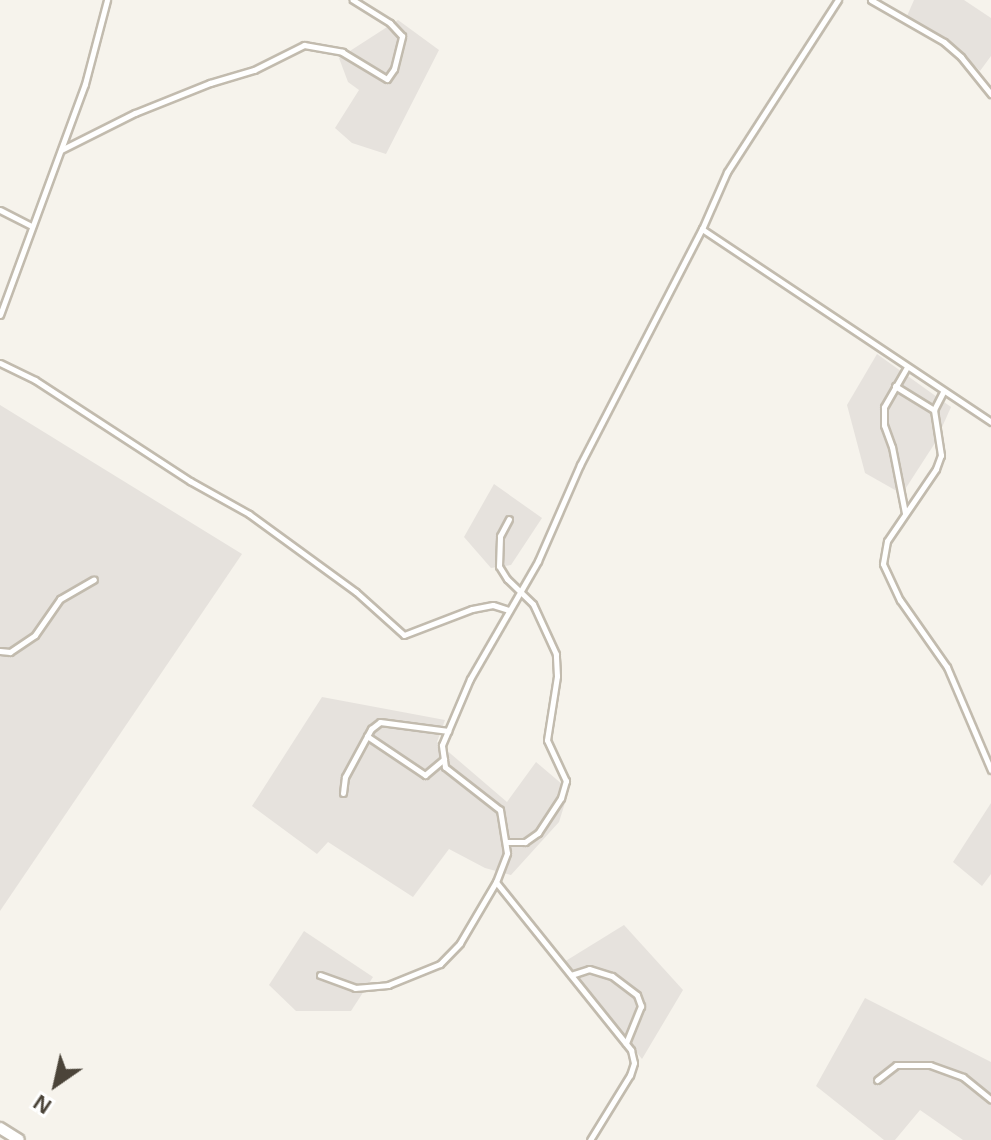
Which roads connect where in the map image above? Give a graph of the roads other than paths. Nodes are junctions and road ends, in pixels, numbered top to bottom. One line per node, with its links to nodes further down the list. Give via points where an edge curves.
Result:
1 (107, 0): 6 (lane)
2 (353, 0): 6 (lane, via 402,36 387,79 342,52 304,45 254,70 135,113)
3 (838, 0): 9 (lane, via 745,141)
4 (871, 0): 5 (lane, via 944,42)
5 (991, 94)
6 (61, 150): 8 (lane)
7 (0, 210): 8 (lane)
8 (31, 226): 10 (lane)
9 (702, 229): 12 (lane); 20 (lane, via 580,465 538,561)
10 (0, 315)
11 (0, 363): 21 (lane, via 249,514 356,592 404,635 472,609 493,605)
12 (907, 367): 13 (lane); 14 (lane)
13 (895, 386): 15 (lane); 17 (lane, via 884,407 884,425)
14 (943, 392): 15 (lane); 16 (lane)
15 (934, 410): 17 (lane, via 941,455)
16 (991, 422)
17 (905, 514): 26 (lane, via 887,541 883,564 900,600 947,667)
18 (509, 519): 20 (lane, via 500,536 499,566)
19 (94, 579): 22 (lane, via 60,599 35,635 10,652)
20 (518, 591): 21 (lane); 28 (lane, via 533,604 556,654 547,740 566,781 538,833 525,842)
21 (508, 610): 23 (lane)
22 (0, 651)
23 (448, 731): 24 (lane, via 380,722); 25 (lane)
24 (367, 736): 25 (lane, via 425,775); 27 (lane, via 345,777)
25 (444, 759): 28 (lane, via 445,767 500,810)
26 (991, 770)
27 (343, 793)
28 (507, 842): 29 (lane)
29 (496, 882): 30 (lane, via 460,943 440,964 388,985 355,988); 31 (lane)
30 (320, 975)
31 (571, 975): 32 (lane); 32 (lane, via 589,969 612,976 637,995 641,1006)
32 (626, 1043): 37 (lane, via 634,1063 630,1075)
33 (877, 1080): 34 (lane, via 896,1065 930,1065 963,1077)
34 (991, 1100)
35 (0, 1128): 36 (street)
36 (19, 1140)
37 (590, 1140)

